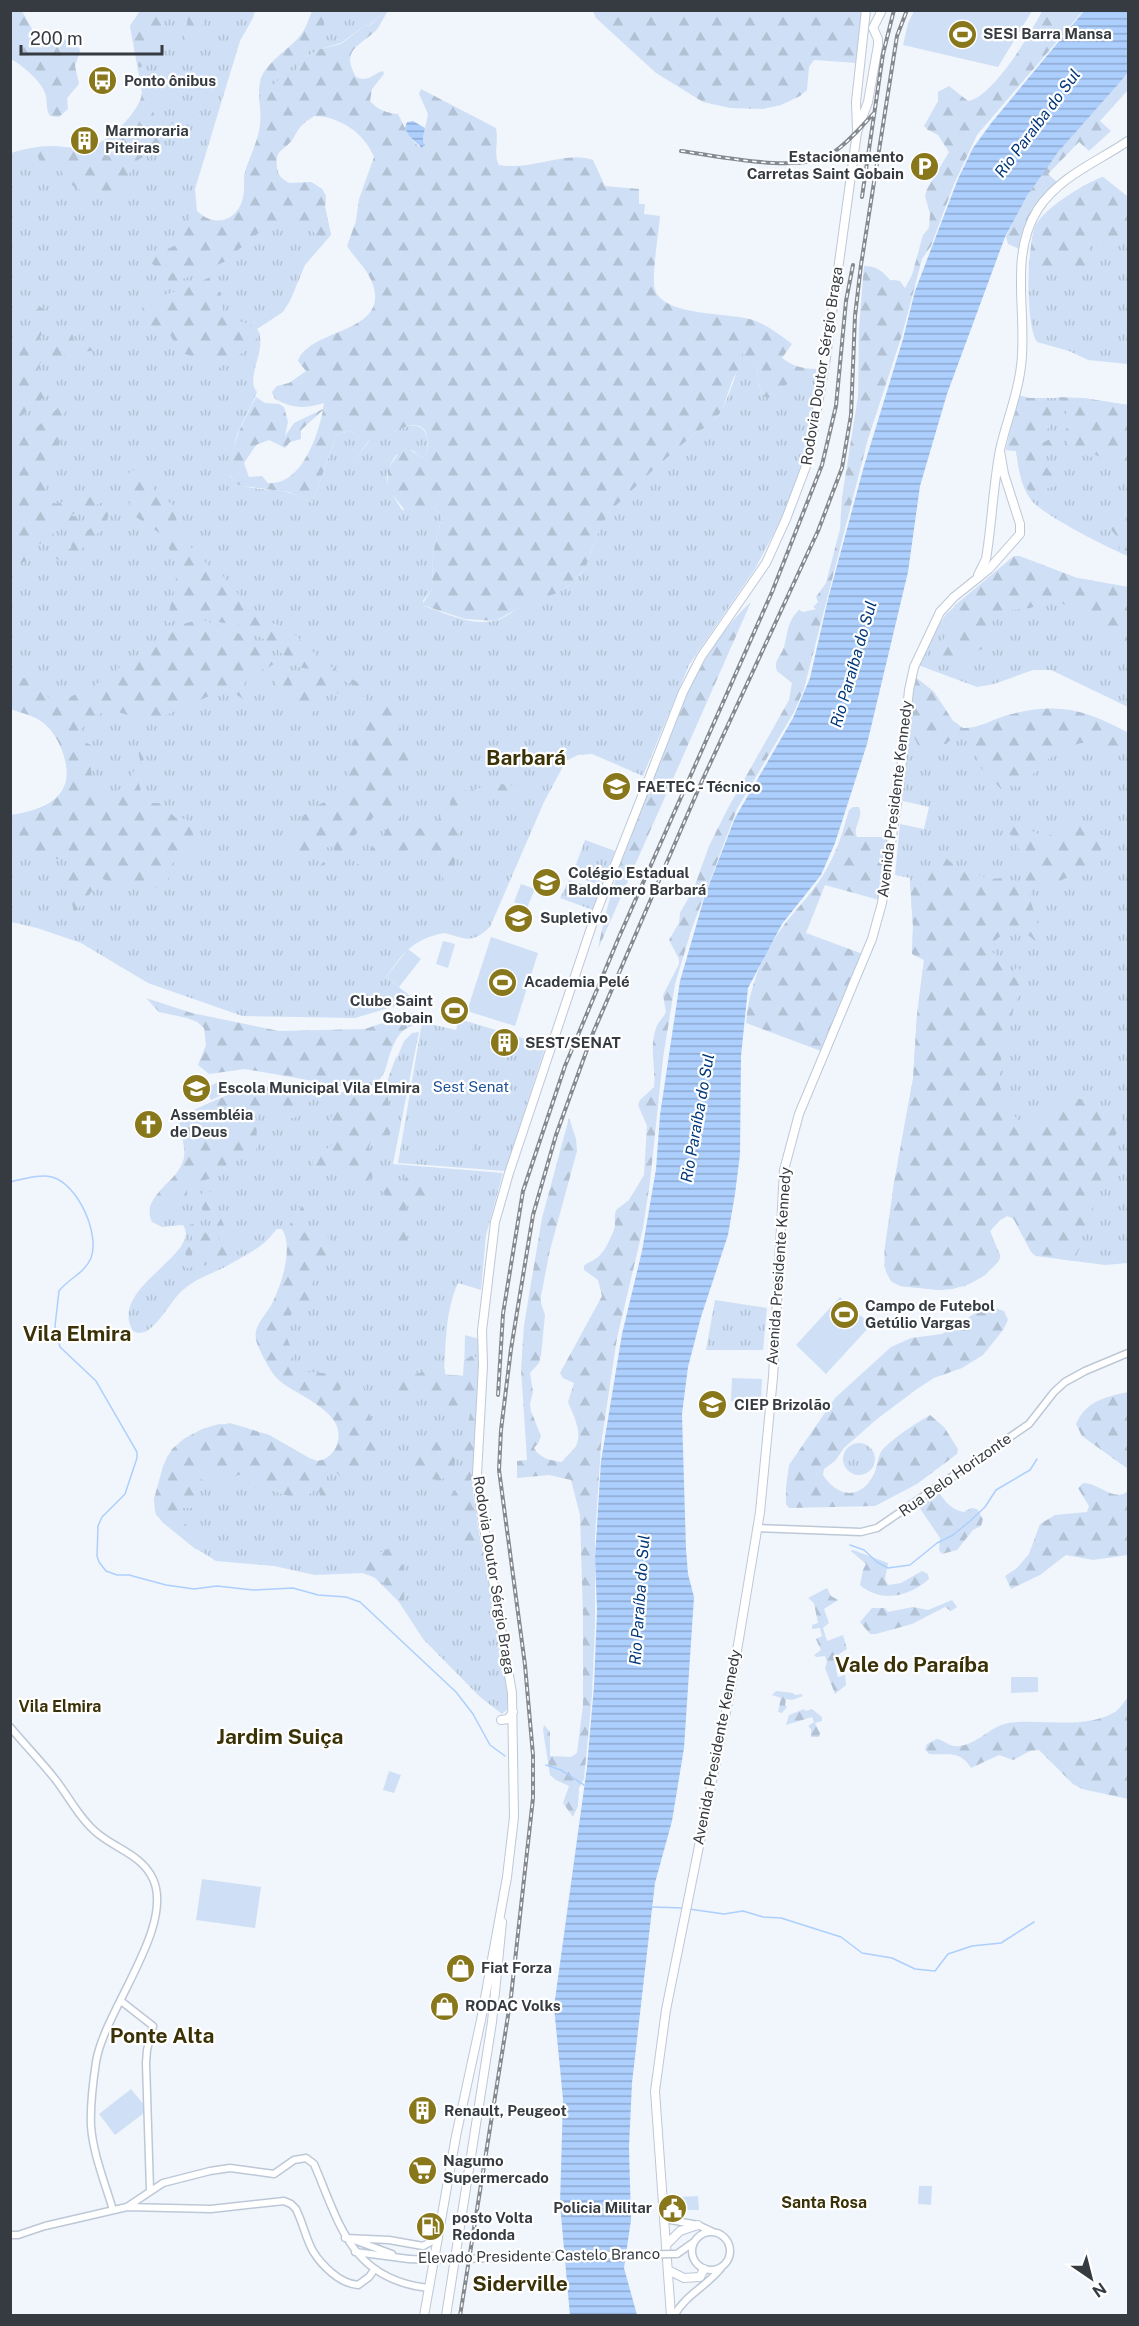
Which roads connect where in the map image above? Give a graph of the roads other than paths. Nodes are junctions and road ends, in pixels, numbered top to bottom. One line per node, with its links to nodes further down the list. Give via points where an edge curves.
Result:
1 (866, 10): 3 (main road, Rodovia Doutor Sérgio Braga, via 856,102)
2 (882, 10): 3 (main road, Rodovia Doutor Sérgio Braga, via 873,28 878,45 868,102)
3 (857, 132): 11 (main road, Rodovia Doutor Sérgio Braga, via 825,364 805,471 766,563 696,665 683,692 600,902 495,1222 484,1304 477,1474)
4 (1128, 141): 5 (main road, Avenida Presidente Kennedy, via 1060,183 1031,225 1022,266 1022,364)
5 (1000, 451): 6 (main road, Avenida Presidente Kennedy); 7 (main road, Avenida Presidente Kennedy)
6 (1009, 489): 7 (main road, via 1002,484); 8 (main road, Avenida Presidente Kennedy, via 1020,534 996,562)
7 (995, 490): 8 (main road, Avenida Presidente Kennedy, via 985,564)
8 (969, 584): 10 (main road, Avenida Presidente Kennedy, via 940,612 914,667 878,920 790,1143 781,1196 773,1377)
9 (1128, 1353): 10 (street, Rua Belo Horizonte, via 1065,1382 1026,1426 877,1528 861,1532)
10 (757, 1528): 19 (main road, Avenida Presidente Kennedy, via 731,1686 666,2010 655,2091)
11 (513, 1712): 12 (main road); 14 (main road, Rodovia Doutor Sérgio Braga, via 514,1817)
12 (501, 1720)
13 (12, 1729): 15 (street, via 88,1825 137,1859 153,1880 158,1898 155,1918)
14 (504, 1892): 24 (main road, Rodovia Doutor Sérgio Braga); 42 (main road, via 492,2022)
15 (121, 2001): 16 (street, via 153,2026 146,2063); 18 (street, via 102,2038 96,2060 91,2124)
16 (150, 2190): 17 (street); 23 (street, via 210,2171 237,2169 274,2174 301,2157 311,2160)
17 (127, 2207): 18 (street); 36 (street, via 222,2208 284,2201 296,2209 311,2252 337,2277 358,2285)
18 (113, 2210): 22 (street)
19 (669, 2219): 20 (street); 26 (main road, Avenida Presidente Kennedy)
20 (698, 2225): 21 (street); 26 (main road, via 680,2231)
21 (717, 2233): 25 (street, via 705,2234); 34 (street, via 727,2240 730,2252)
22 (10, 2235)
23 (348, 2238): 27 (street); 28 (street); 29 (street)
24 (438, 2238): 28 (street); 30 (main road, Rodovia Doutor Sérgio Braga)
25 (695, 2242): 31 (street); 33 (street)
26 (667, 2244): 37 (main road, Avenida Presidente Kennedy)
27 (367, 2245): 29 (street); 32 (street)
28 (423, 2246): 30 (street)
29 (354, 2251): 32 (street); 36 (street)
30 (434, 2254): 38 (main road, Rodovia Doutor Sérgio Braga)
31 (676, 2254): 32 (street, Elevado Presidente Castelo Branco, bridge); 33 (street)
32 (401, 2258)
33 (695, 2261): 35 (street)
34 (721, 2268): 35 (street); 40 (street)
35 (704, 2269): 37 (main road, via 699,2277 691,2279)
36 (374, 2270): 38 (street, via 402,2283)
37 (668, 2270): 39 (main road, Avenida Presidente Kennedy)
38 (428, 2288): 41 (main road, Rodovia Doutor Sérgio Braga)
39 (670, 2299): 40 (street); 43 (main road, Avenida Presidente Kennedy)
40 (685, 2301): 43 (street)
41 (424, 2316)
42 (446, 2316)
43 (673, 2316)

